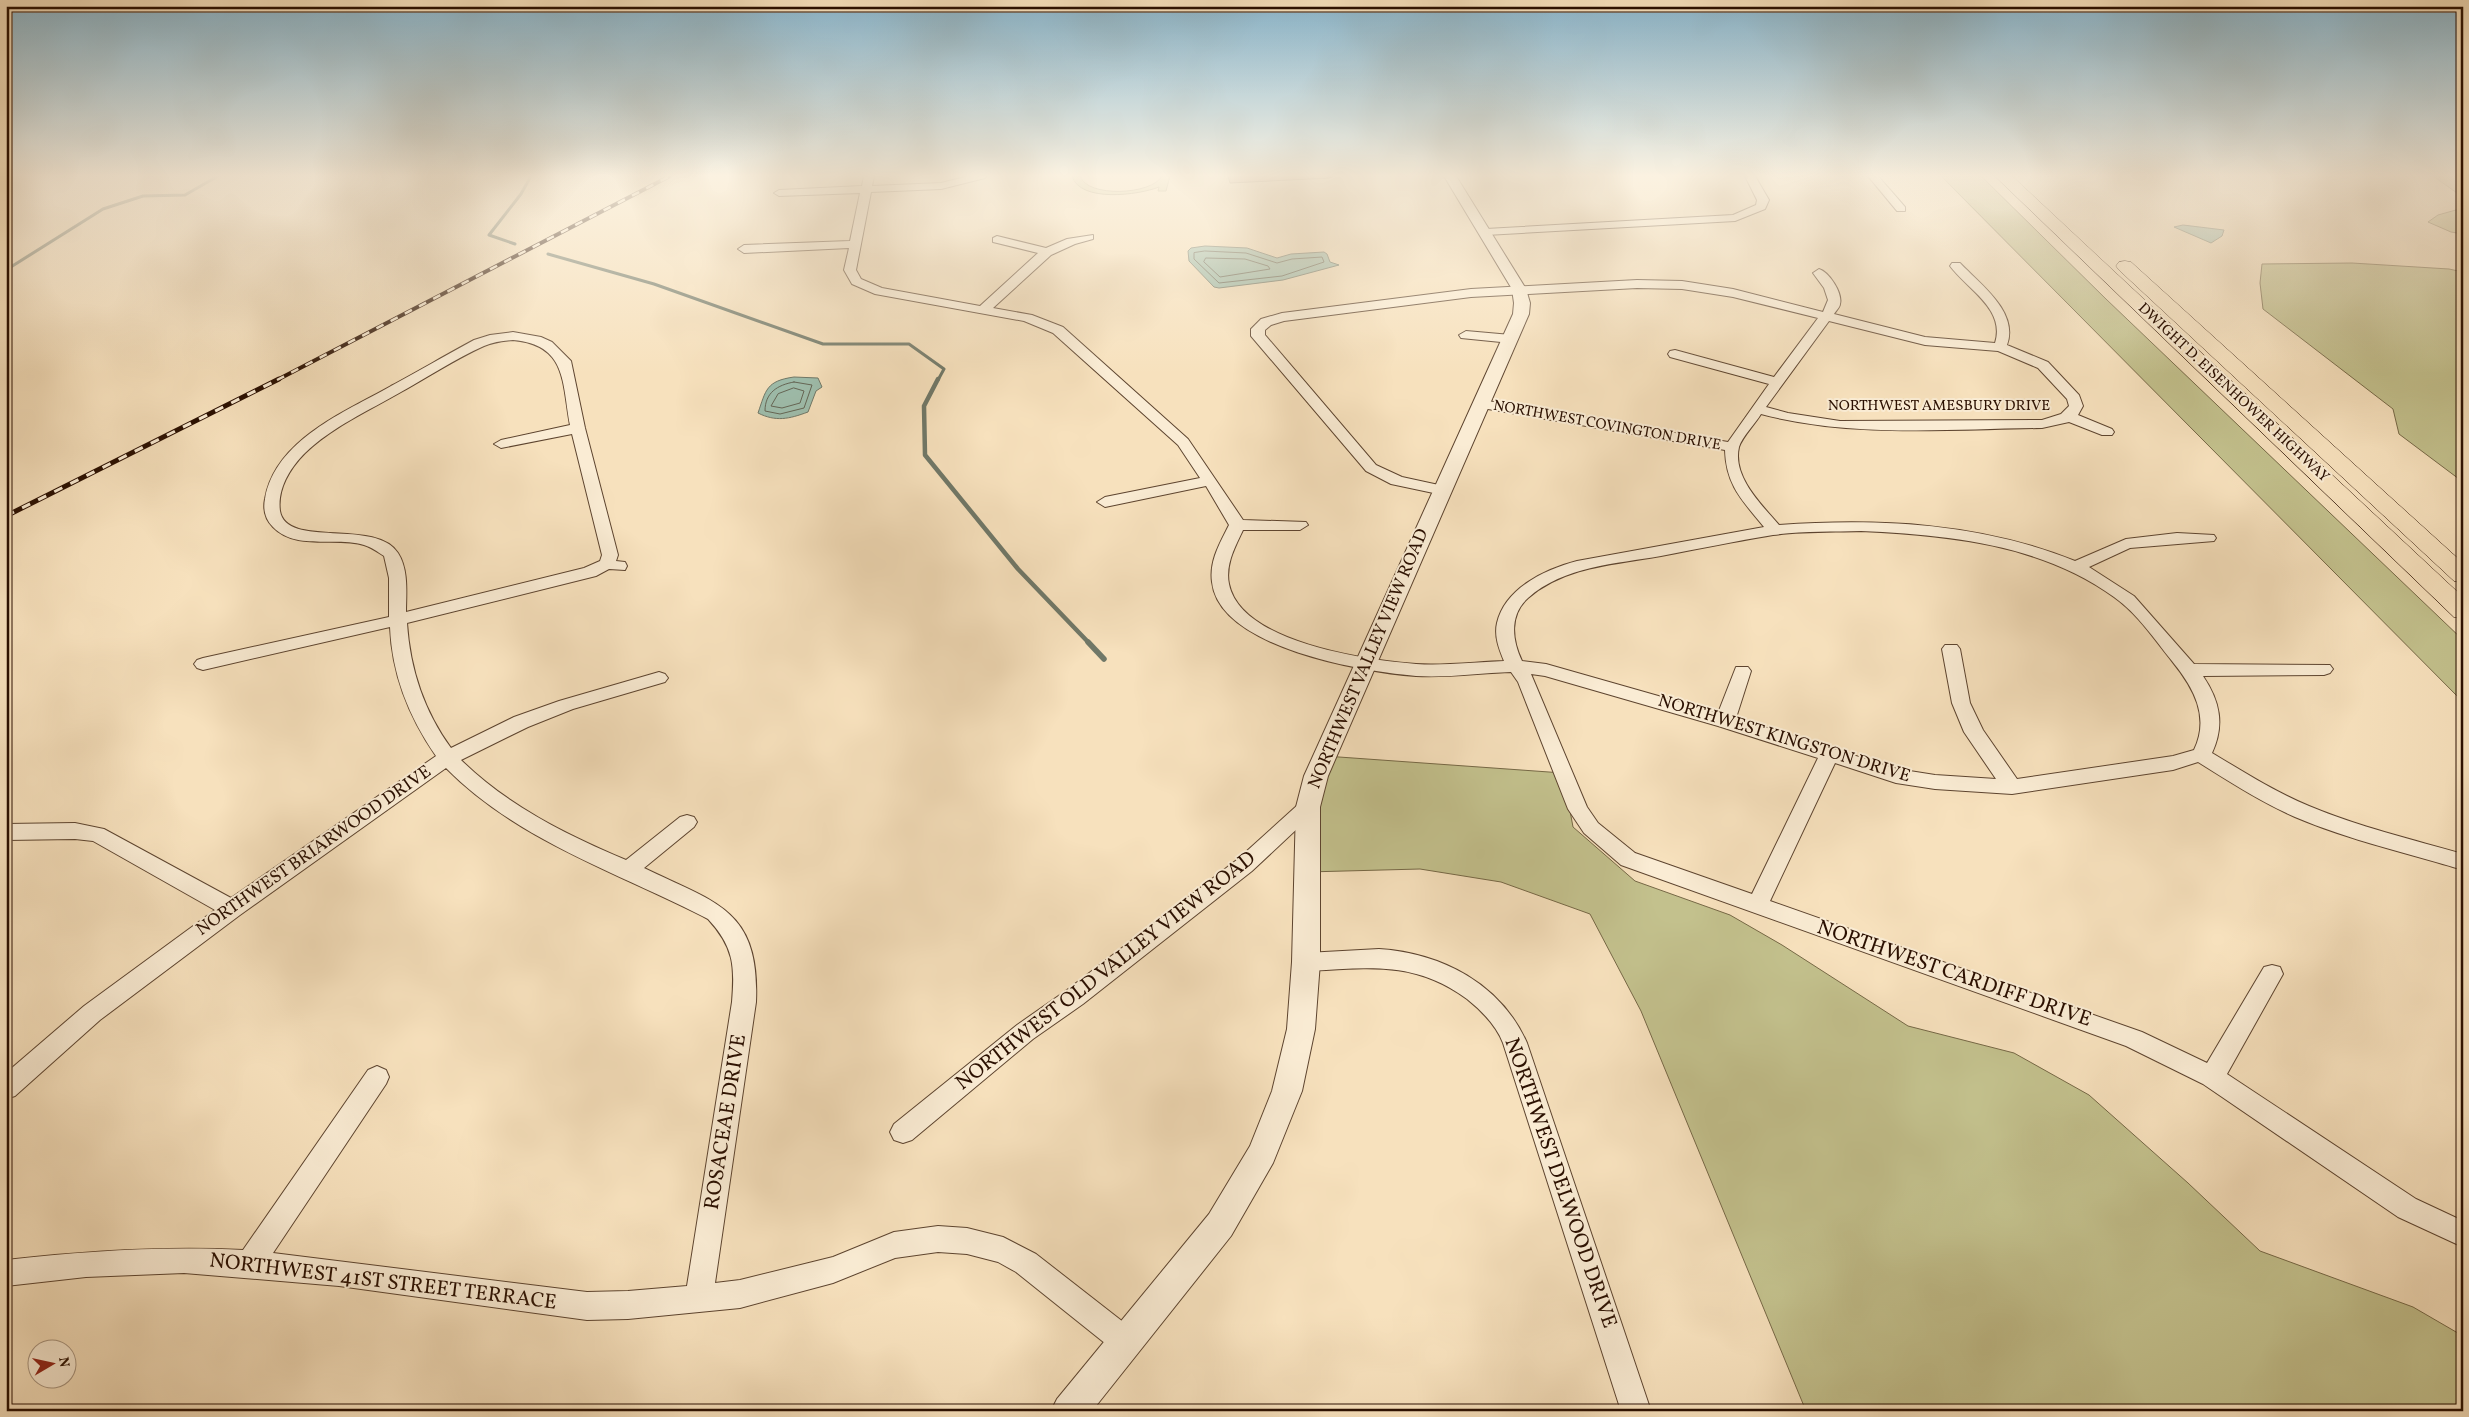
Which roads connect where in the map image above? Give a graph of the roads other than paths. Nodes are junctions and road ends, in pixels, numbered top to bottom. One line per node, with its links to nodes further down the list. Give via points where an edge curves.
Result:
1 (1006, 242): 8 (street)
2 (1069, 242): 8 (street)
3 (1492, 242): 11 (street, NORTHWEST VALLEY VIEW ROAD)
4 (2073, 242): 36 (highway, DWIGHT D. EISENHOWER HIGHWAY)
5 (2099, 242): 35 (highway, DWIGHT D. EISENHOWER HIGHWAY)
6 (855, 244): 7 (street); 12 (street, via 850,270 862,285 879,292)
7 (744, 249)
8 (1047, 252): 12 (street)
9 (1956, 266): 16 (street, via 2002,318 2004,330)
10 (1819, 273): 13 (street, via 1836,299)
11 (1519, 289): 13 (street, via 1682,285 1733,292); 15 (street, NORTHWEST VALLEY VIEW ROAD, via 1521,314); 28 (street, via 1299,314 1266,322 1258,329 1262,342 1371,468 1399,482)
12 (983, 310): 27 (street, via 1039,321 1058,330 1165,424 1183,442)
13 (1827, 316): 16 (street, via 1925,341); 18 (street)
14 (1466, 335): 15 (street)
15 (1510, 340): 20 (street, NORTHWEST VALLEY VIEW ROAD)
16 (2000, 347): 22 (street, NORTHWEST AMESBURY DRIVE, via 2032,358 2051,371 2074,398 2076,406)
17 (1675, 354): 18 (street)
18 (1778, 382): 21 (street)
19 (371, 403): 23 (street, via 488,336 504,335 550,346 559,353 568,374); 37 (street, via 332,425 296,454 276,483 272,514 291,532 366,540 391,554 397,572)
20 (1482, 404): 26 (street, NORTHWEST COVINGTON DRIVE); 28 (street, NORTHWEST VALLEY VIEW ROAD)
21 (1757, 409): 22 (street, NORTHWEST AMESBURY DRIVE, via 1840,425 2042,424 2058,422); 26 (street)
22 (2068, 416): 24 (street)
23 (578, 428): 25 (street); 37 (street, via 613,565)
24 (2107, 432)
25 (501, 444)
26 (1732, 447): 32 (street, via 1733,466 1741,488)
27 (1210, 481): 29 (street); 30 (street)
28 (1443, 490): 40 (street, NORTHWEST VALLEY VIEW ROAD)
29 (1105, 502)
30 (1236, 525): 31 (street); 40 (street, via 1220,567 1220,583 1237,614 1252,626 1288,644)
31 (1300, 526)
32 (1775, 530): 34 (street, NORTHWEST CARDIFF DRIVE, via 1869,527 1947,534 2041,553); 41 (street, NORTHWEST CARDIFF DRIVE, via 1577,566 1552,574 1531,586 1516,600 1504,622 1505,640)
33 (2208, 538): 34 (street, via 2126,544)
34 (2078, 566): 43 (street, NORTHWEST CARDIFF DRIVE, via 2122,594)
35 (2463, 576)
36 (2463, 611)
37 (398, 620): 39 (street); 49 (street, via 404,669 413,699 430,734)
38 (1951, 649): 50 (street, via 1961,703 1974,732)
39 (204, 664)
40 (1364, 664): 41 (street, NORTHWEST KINGSTON DRIVE, via 1418,670); 51 (street, NORTHWEST VALLEY VIEW ROAD, via 1316,776)
41 (1514, 666): 46 (street, NORTHWEST KINGSTON DRIVE, via 1546,670); 56 (street, NORTHWEST CARDIFF DRIVE, via 1527,682 1578,809 1591,828 1628,858)
42 (2324, 669): 43 (street)
43 (2189, 670): 47 (street, via 2210,707 2213,724 2210,740)
44 (1742, 671): 46 (street)
45 (659, 678): 49 (street, NORTHWEST BRIARWOOD DRIVE, via 566,705 521,722)
46 (1725, 721): 48 (street, NORTHWEST KINGSTON DRIVE)
47 (2201, 755): 50 (street, NORTHWEST KINGSTON DRIVE, via 2173,763); 54 (street, via 2260,791 2302,811 2344,827)
48 (1829, 756): 50 (street, NORTHWEST KINGSTON DRIVE, via 1896,776 1971,786); 56 (street)
49 (447, 758): 55 (street, via 495,802 528,824); 57 (street, NORTHWEST BRIARWOOD DRIVE)
50 (2012, 787)
51 (1308, 807): 59 (street, NORTHWEST VALLEY VIEW ROAD); 64 (street, NORTHWEST OLD VALLEY VIEW ROAD, via 1245,865 1025,1032)
52 (687, 822): 55 (street)
53 (6, 832): 57 (street, via 76,831 97,834)
54 (2463, 862)
55 (628, 870): 58 (street, via 716,912 738,938)
56 (1757, 906): 62 (street, NORTHWEST CARDIFF DRIVE, via 2094,1023)
57 (232, 909): 63 (street, NORTHWEST BRIARWOOD DRIVE, via 92,1012)
58 (741, 948): 68 (street, ROSACEAE DRIVE, via 746,978 744,1002)
59 (1306, 962): 69 (street, NORTHWEST VALLEY VIEW ROAD, via 1302,1029 1287,1091 1262,1153 1220,1225); 71 (street, NORTHWEST DELWOOD DRIVE, via 1379,958 1407,960 1460,983 1488,1004 1505,1023 1515,1043)
60 (2272, 974): 62 (street)
61 (377, 1077): 66 (street)
62 (2212, 1077): 65 (street, NORTHWEST CARDIFF DRIVE, via 2407,1208)
63 (6, 1088)
64 (903, 1132)
65 (2463, 1234)
66 (250, 1264): 67 (street, NORTHWEST 41ST STREET TERRACE, via 131,1261); 68 (street, NORTHWEST 41ST STREET TERRACE, via 587,1306 628,1305)
67 (6, 1273)
68 (699, 1296): 69 (street, via 740,1294 786,1283 833,1270 894,1245 938,1239 967,1241 1003,1250 1026,1263)
69 (1126, 1342): 70 (street, NORTHWEST VALLEY VIEW ROAD)
70 (1069, 1411)
71 (1636, 1411)

